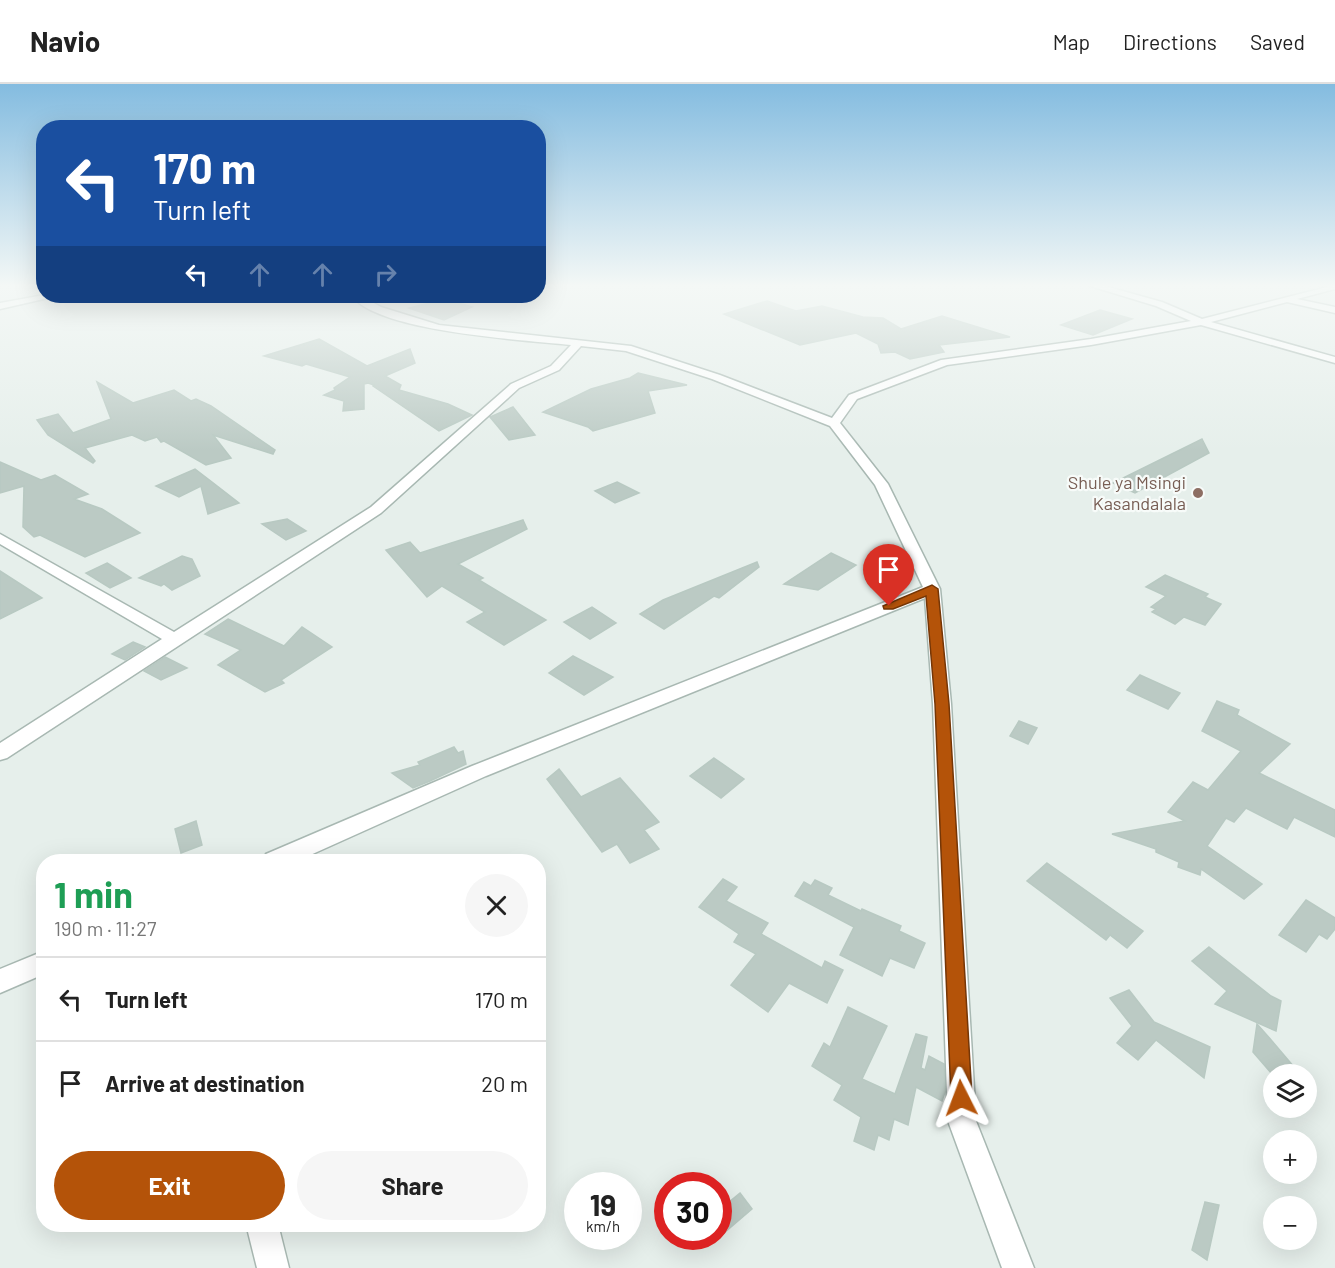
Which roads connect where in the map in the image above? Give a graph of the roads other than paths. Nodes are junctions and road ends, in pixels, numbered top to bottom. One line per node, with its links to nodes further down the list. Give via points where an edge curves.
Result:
1 (561, 340): 4 (street)
2 (1101, 340): 6 (street, via 945,362 853,397)
3 (1265, 340): 5 (street)
4 (579, 342): 6 (street, via 627,348 716,377); 9 (street, via 555,368 516,386 376,510)
5 (1335, 360)
6 (834, 423): 8 (street, via 880,484)
7 (0, 538): 9 (street)
8 (932, 589): 11 (street, via 479,771); 16 (street, via 942,704 962,1121)
9 (174, 639): 10 (street)
10 (0, 753)
11 (290, 854)
12 (36, 965): 13 (street)
13 (0, 981)
14 (264, 1232): 15 (street)
15 (273, 1268)
16 (1018, 1268)

